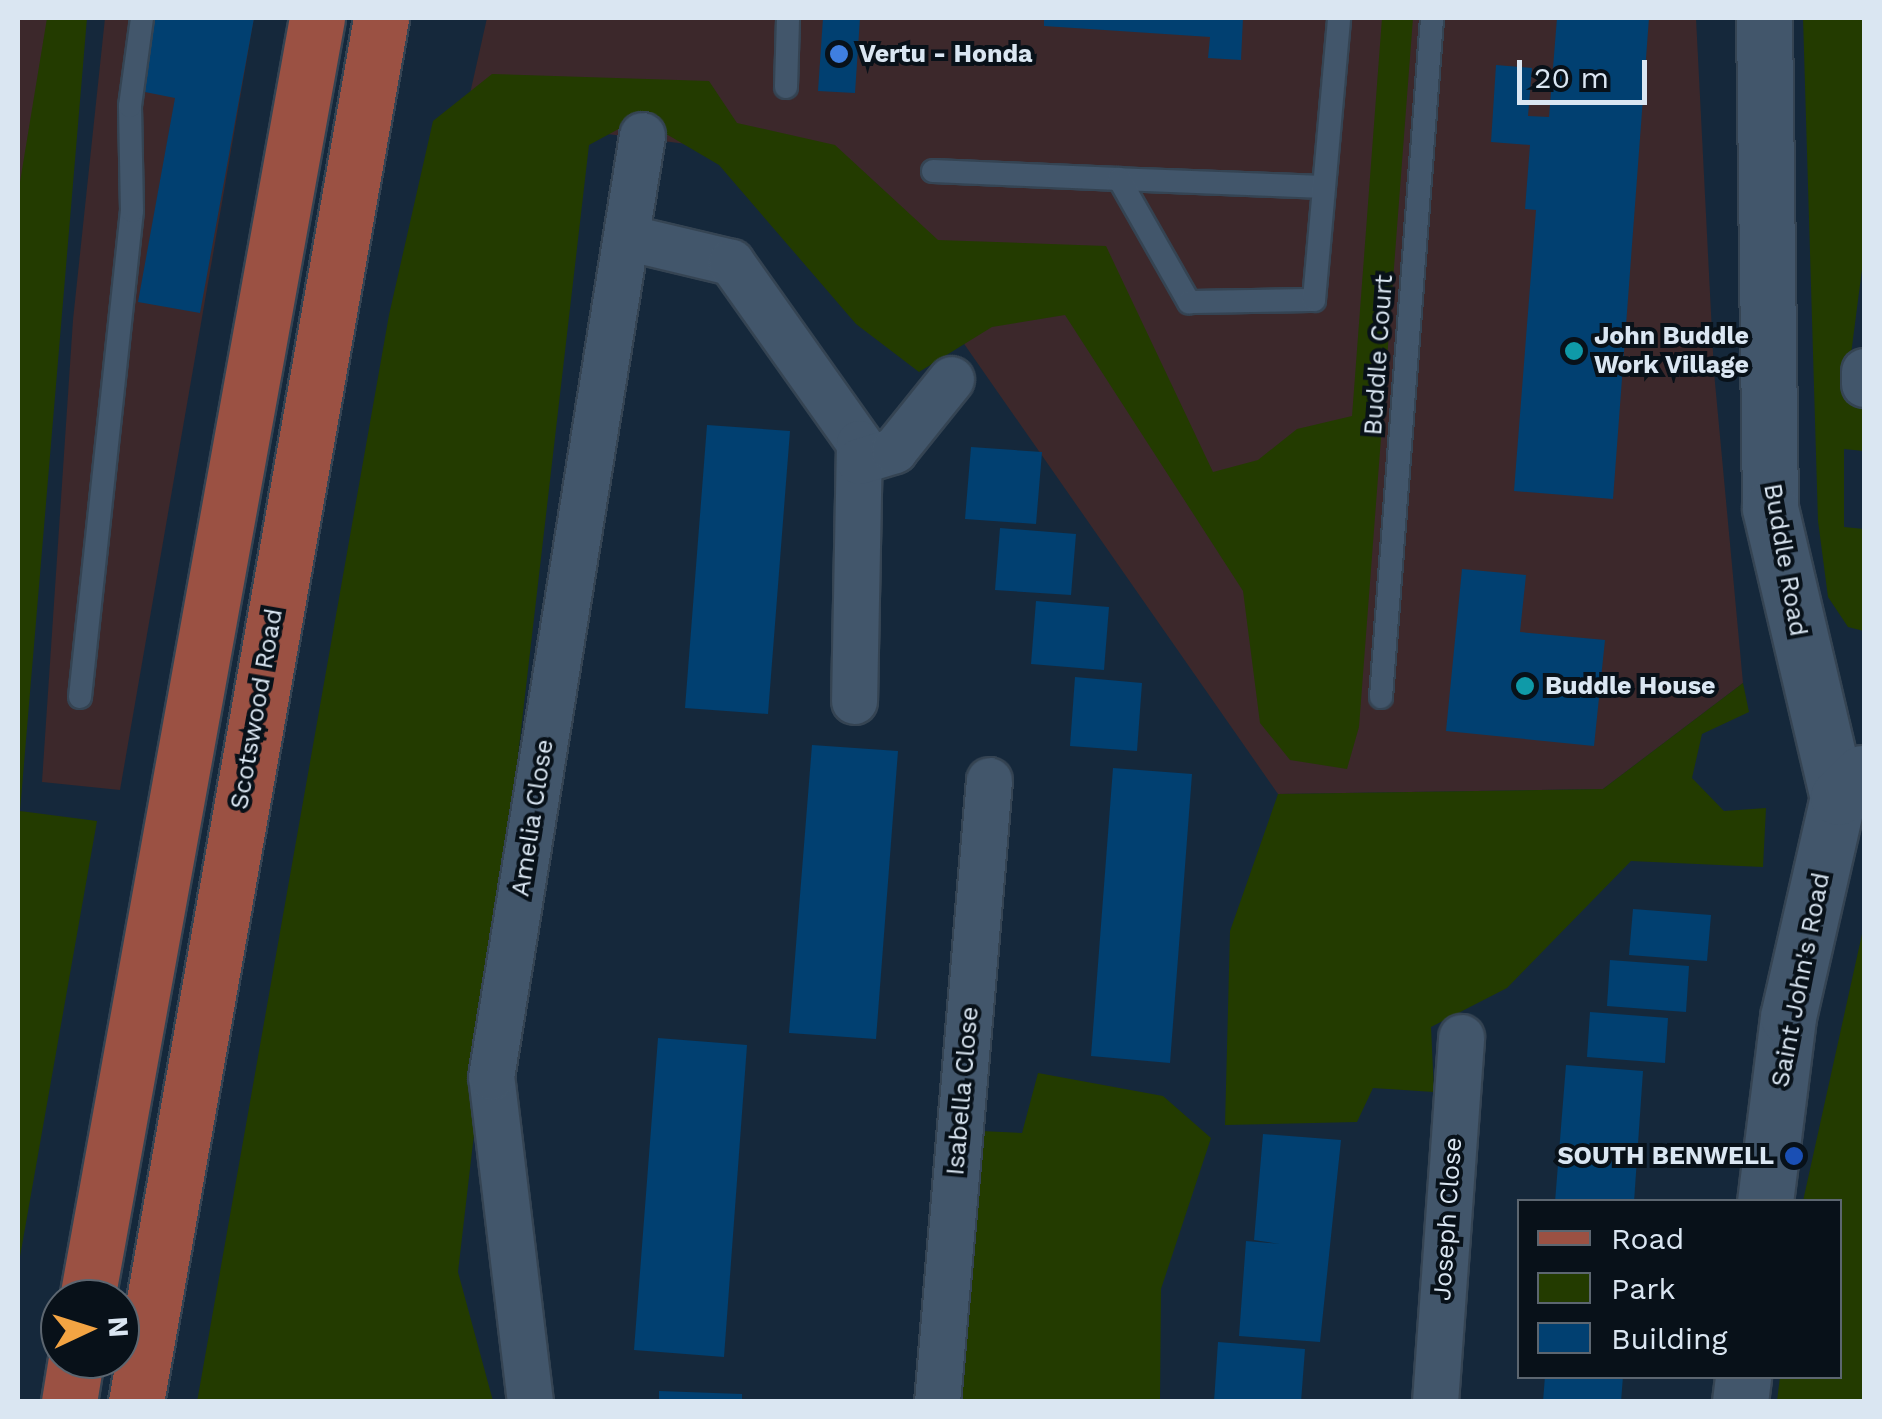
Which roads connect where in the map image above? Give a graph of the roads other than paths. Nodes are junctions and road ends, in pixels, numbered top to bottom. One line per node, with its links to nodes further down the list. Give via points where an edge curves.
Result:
1 (142, 18): 18 (lane, via 130,106 132,210)
2 (317, 18): 25 (main road)
3 (381, 18): 26 (main road, Scotswood Road)
4 (788, 18): 8 (lane)
5 (1339, 18): 12 (lane)
6 (1432, 18): 19 (lane, Buddle Court)
7 (1764, 18): 22 (street, Buddle Road, via 1770,508)
8 (786, 87)
9 (642, 135): 13 (street, Amelia Close)
10 (933, 172): 11 (lane)
11 (1119, 179): 12 (lane); 12 (lane, via 1189,302 1314,300)
12 (1324, 187)
13 (626, 237): 17 (street, via 731,262 859,443); 27 (street, Amelia Close, via 491,1076)
14 (1864, 371): 16 (street)
15 (951, 379): 17 (street, via 894,450)
16 (1864, 384)
17 (858, 460): 20 (street)
18 (80, 697)
19 (1381, 697)
20 (854, 701)
21 (988, 780): 28 (street, Isabella Close)
22 (1851, 784): 24 (street, Saint John's Road, via 1788,1017)
23 (1461, 1037): 29 (street, Joseph Close)
24 (1765, 1199)
25 (92, 1279)
26 (136, 1402)
27 (530, 1402)
28 (937, 1402)
29 (1435, 1402)

